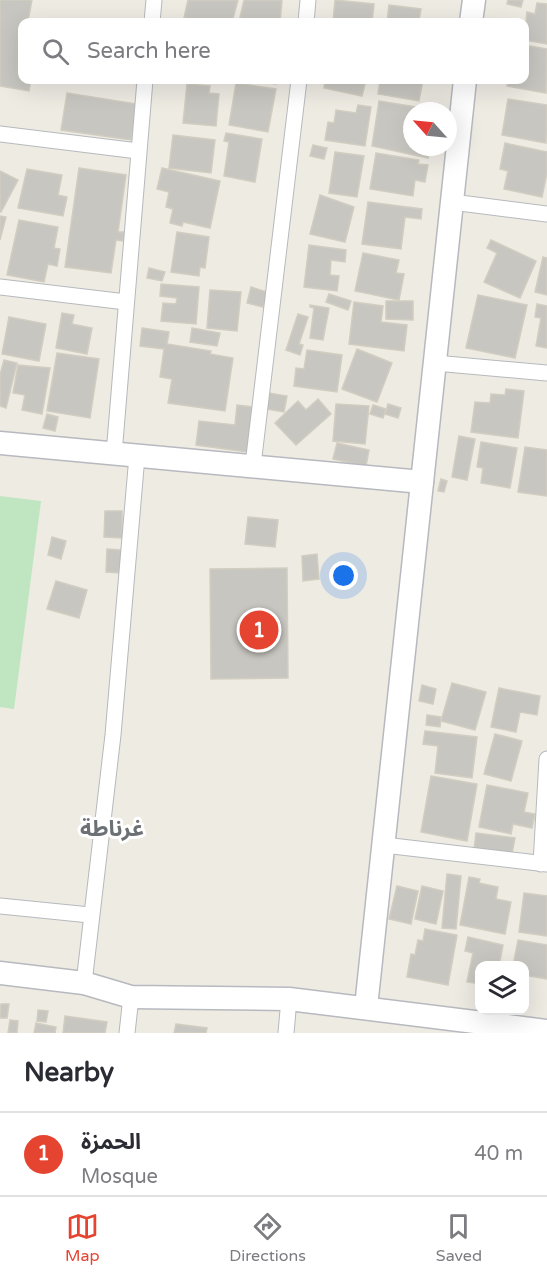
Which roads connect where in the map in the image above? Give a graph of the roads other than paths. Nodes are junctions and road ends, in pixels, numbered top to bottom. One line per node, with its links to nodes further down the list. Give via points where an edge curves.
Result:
1 (154, 0): 4 (street)
2 (308, 0): 5 (street)
3 (474, 0): 6 (street)
4 (152, 18)
5 (306, 18)
6 (472, 18)
7 (146, 84): 11 (street)
8 (299, 84): 21 (street)
9 (465, 84): 12 (street)
10 (0, 134): 11 (street)
11 (138, 152): 15 (street)
12 (452, 202): 13 (street); 16 (street)
13 (547, 214)
14 (0, 287): 15 (street)
15 (126, 302): 19 (street)
16 (435, 363): 17 (street); 22 (street)
17 (547, 373)
18 (0, 443): 19 (street)
19 (114, 454): 20 (street)
20 (137, 456): 21 (street); 27 (street, via 113,735)
21 (253, 465): 22 (street)
22 (422, 482): 24 (street)
23 (547, 759): 25 (street)
24 (384, 845): 25 (street); 32 (street)
25 (544, 864)
26 (0, 906): 27 (street)
27 (90, 915): 29 (street)
28 (0, 973): 29 (street)
29 (84, 983): 30 (street)
30 (131, 997): 31 (street); 35 (street)
31 (289, 999): 32 (street); 36 (street)
32 (366, 1007): 33 (street)
33 (448, 1025): 34 (street)
34 (547, 1030)
35 (127, 1033)
36 (286, 1033)

